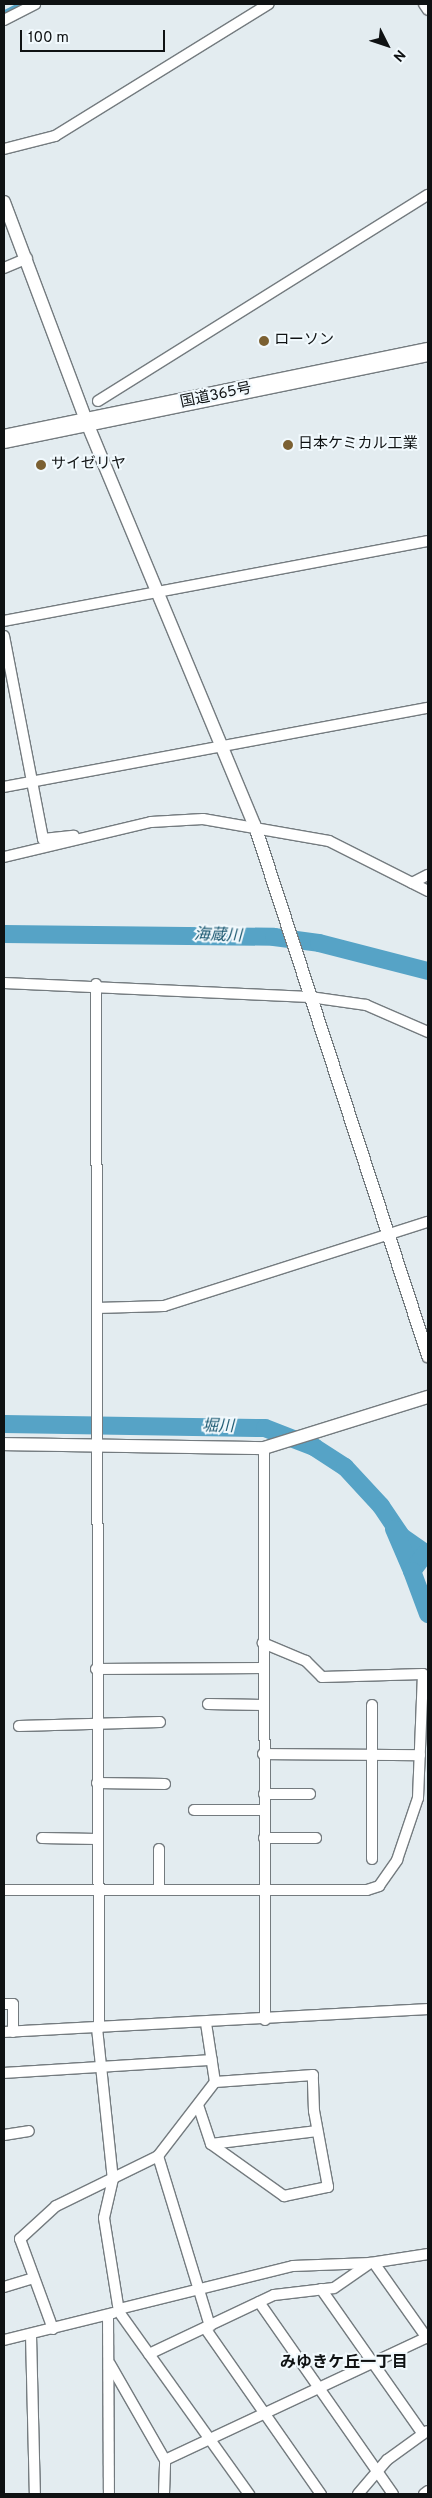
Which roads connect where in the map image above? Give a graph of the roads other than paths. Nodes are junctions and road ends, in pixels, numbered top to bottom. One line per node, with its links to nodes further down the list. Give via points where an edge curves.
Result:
1 (35, 4): 5 (street)
2 (269, 4): 6 (street, via 55,136)
3 (424, 4): 4 (street)
4 (428, 10)
5 (4, 20)
6 (4, 148)
7 (428, 195): 12 (street)
8 (4, 202): 9 (street)
9 (27, 258): 10 (street); 13 (street)
10 (4, 268)
11 (428, 352): 13 (highway, 国道365号)
12 (98, 401)
13 (87, 423): 14 (highway, 国道365号); 16 (street)
14 (4, 439)
15 (428, 541): 16 (street)
16 (159, 590): 17 (street); 20 (street)
17 (4, 621)
18 (4, 636): 21 (street)
19 (428, 708): 20 (street)
20 (225, 746): 21 (street); 23 (street)
21 (32, 782): 22 (street); 24 (street, via 43,839)
22 (4, 787)
23 (255, 826): 24 (street, via 190,818); 27 (street, via 329,841); 31 (street)
24 (100, 834): 25 (street)
25 (4, 857)
26 (428, 876): 27 (street)
27 (412, 883): 28 (street)
28 (428, 891)
29 (4, 983): 30 (street)
30 (96, 984): 31 (street); 35 (street)
31 (310, 997): 32 (street, via 366,1005); 34 (street)
32 (428, 1032)
33 (428, 1222): 34 (street)
34 (388, 1234): 35 (street, via 164,1306); 36 (street)
35 (97, 1308): 38 (street)
36 (428, 1356)
37 (428, 1396): 40 (street)
38 (97, 1441): 39 (street); 40 (street); 43 (street)
39 (4, 1444)
40 (264, 1448): 41 (street)
41 (263, 1643): 42 (street); 52 (street, via 306,1661 322,1677 423,1674)
42 (264, 1668): 43 (street); 45 (street)
43 (96, 1669): 47 (street)
44 (208, 1704): 45 (street)
45 (263, 1705): 50 (street)
46 (372, 1705): 51 (street)
47 (96, 1722): 48 (street); 49 (street); 53 (street)
48 (160, 1722)
49 (19, 1726)
50 (263, 1754): 51 (street); 55 (street)
51 (372, 1754): 52 (street); 64 (street)
52 (420, 1755): 67 (street, via 414,1816 397,1860 379,1886 367,1890)
53 (97, 1783): 54 (street); 62 (street)
54 (165, 1784)
55 (264, 1794): 56 (street); 58 (street)
56 (310, 1794)
57 (194, 1810): 58 (street)
58 (264, 1810): 60 (street)
59 (42, 1838): 62 (street)
60 (264, 1838): 61 (street); 67 (street)
61 (316, 1838)
62 (97, 1839): 65 (street)
63 (159, 1849): 66 (street)
64 (372, 1859)
65 (97, 1888): 66 (street); 68 (street); 73 (street)
66 (159, 1889): 67 (street)
67 (264, 1889): 71 (street)
68 (4, 1890)
69 (4, 2004): 74 (street, via 13,2004)
70 (428, 2009): 71 (street)
71 (265, 2020): 72 (street)
72 (206, 2023): 73 (street); 75 (street)
73 (98, 2028): 74 (street); 76 (street)
74 (8, 2032)
75 (212, 2060): 76 (street); 78 (street)
76 (99, 2069): 77 (street); 85 (street)
77 (4, 2073)
78 (215, 2082): 79 (street); 81 (street, via 313,2075)
79 (198, 2105): 83 (street); 84 (street)
80 (29, 2131): 82 (street)
81 (317, 2131): 83 (street); 83 (street, via 328,2187 284,2196)
82 (4, 2135)
83 (211, 2144)
84 (158, 2156): 85 (street); 90 (street)
85 (113, 2179): 88 (street, via 56,2206 20,2239); 93 (street, via 104,2218)
86 (428, 2254): 87 (street)
87 (372, 2263): 90 (street, via 293,2266); 91 (street, via 334,2288); 98 (street)
88 (34, 2278): 89 (street); 96 (street)
89 (4, 2287)
90 (199, 2289): 93 (street); 95 (street)
91 (322, 2289): 92 (street, via 274,2295); 102 (street)
92 (258, 2302): 95 (street); 103 (street)
93 (119, 2310): 94 (street); 100 (street)
94 (108, 2315): 96 (street); 101 (street)
95 (208, 2327): 100 (street); 104 (street)
96 (53, 2329): 97 (street)
97 (31, 2335): 99 (street); 110 (street)
98 (428, 2338): 102 (street)
99 (4, 2340)
100 (149, 2354): 106 (street)
101 (109, 2363): 107 (street); 111 (street)
102 (373, 2363): 103 (street); 105 (street)
103 (318, 2388): 104 (street); 108 (street)
104 (265, 2414): 106 (street); 114 (street)
105 (426, 2432): 108 (street)
106 (210, 2440): 107 (street); 113 (street)
107 (165, 2460): 112 (street)
108 (377, 2472): 115 (street); 116 (street)
109 (428, 2491): 117 (street)
110 (34, 2494)
111 (109, 2494)
112 (164, 2494)
113 (249, 2494)
114 (321, 2494)
115 (358, 2494)
116 (392, 2494)
117 (424, 2494)

